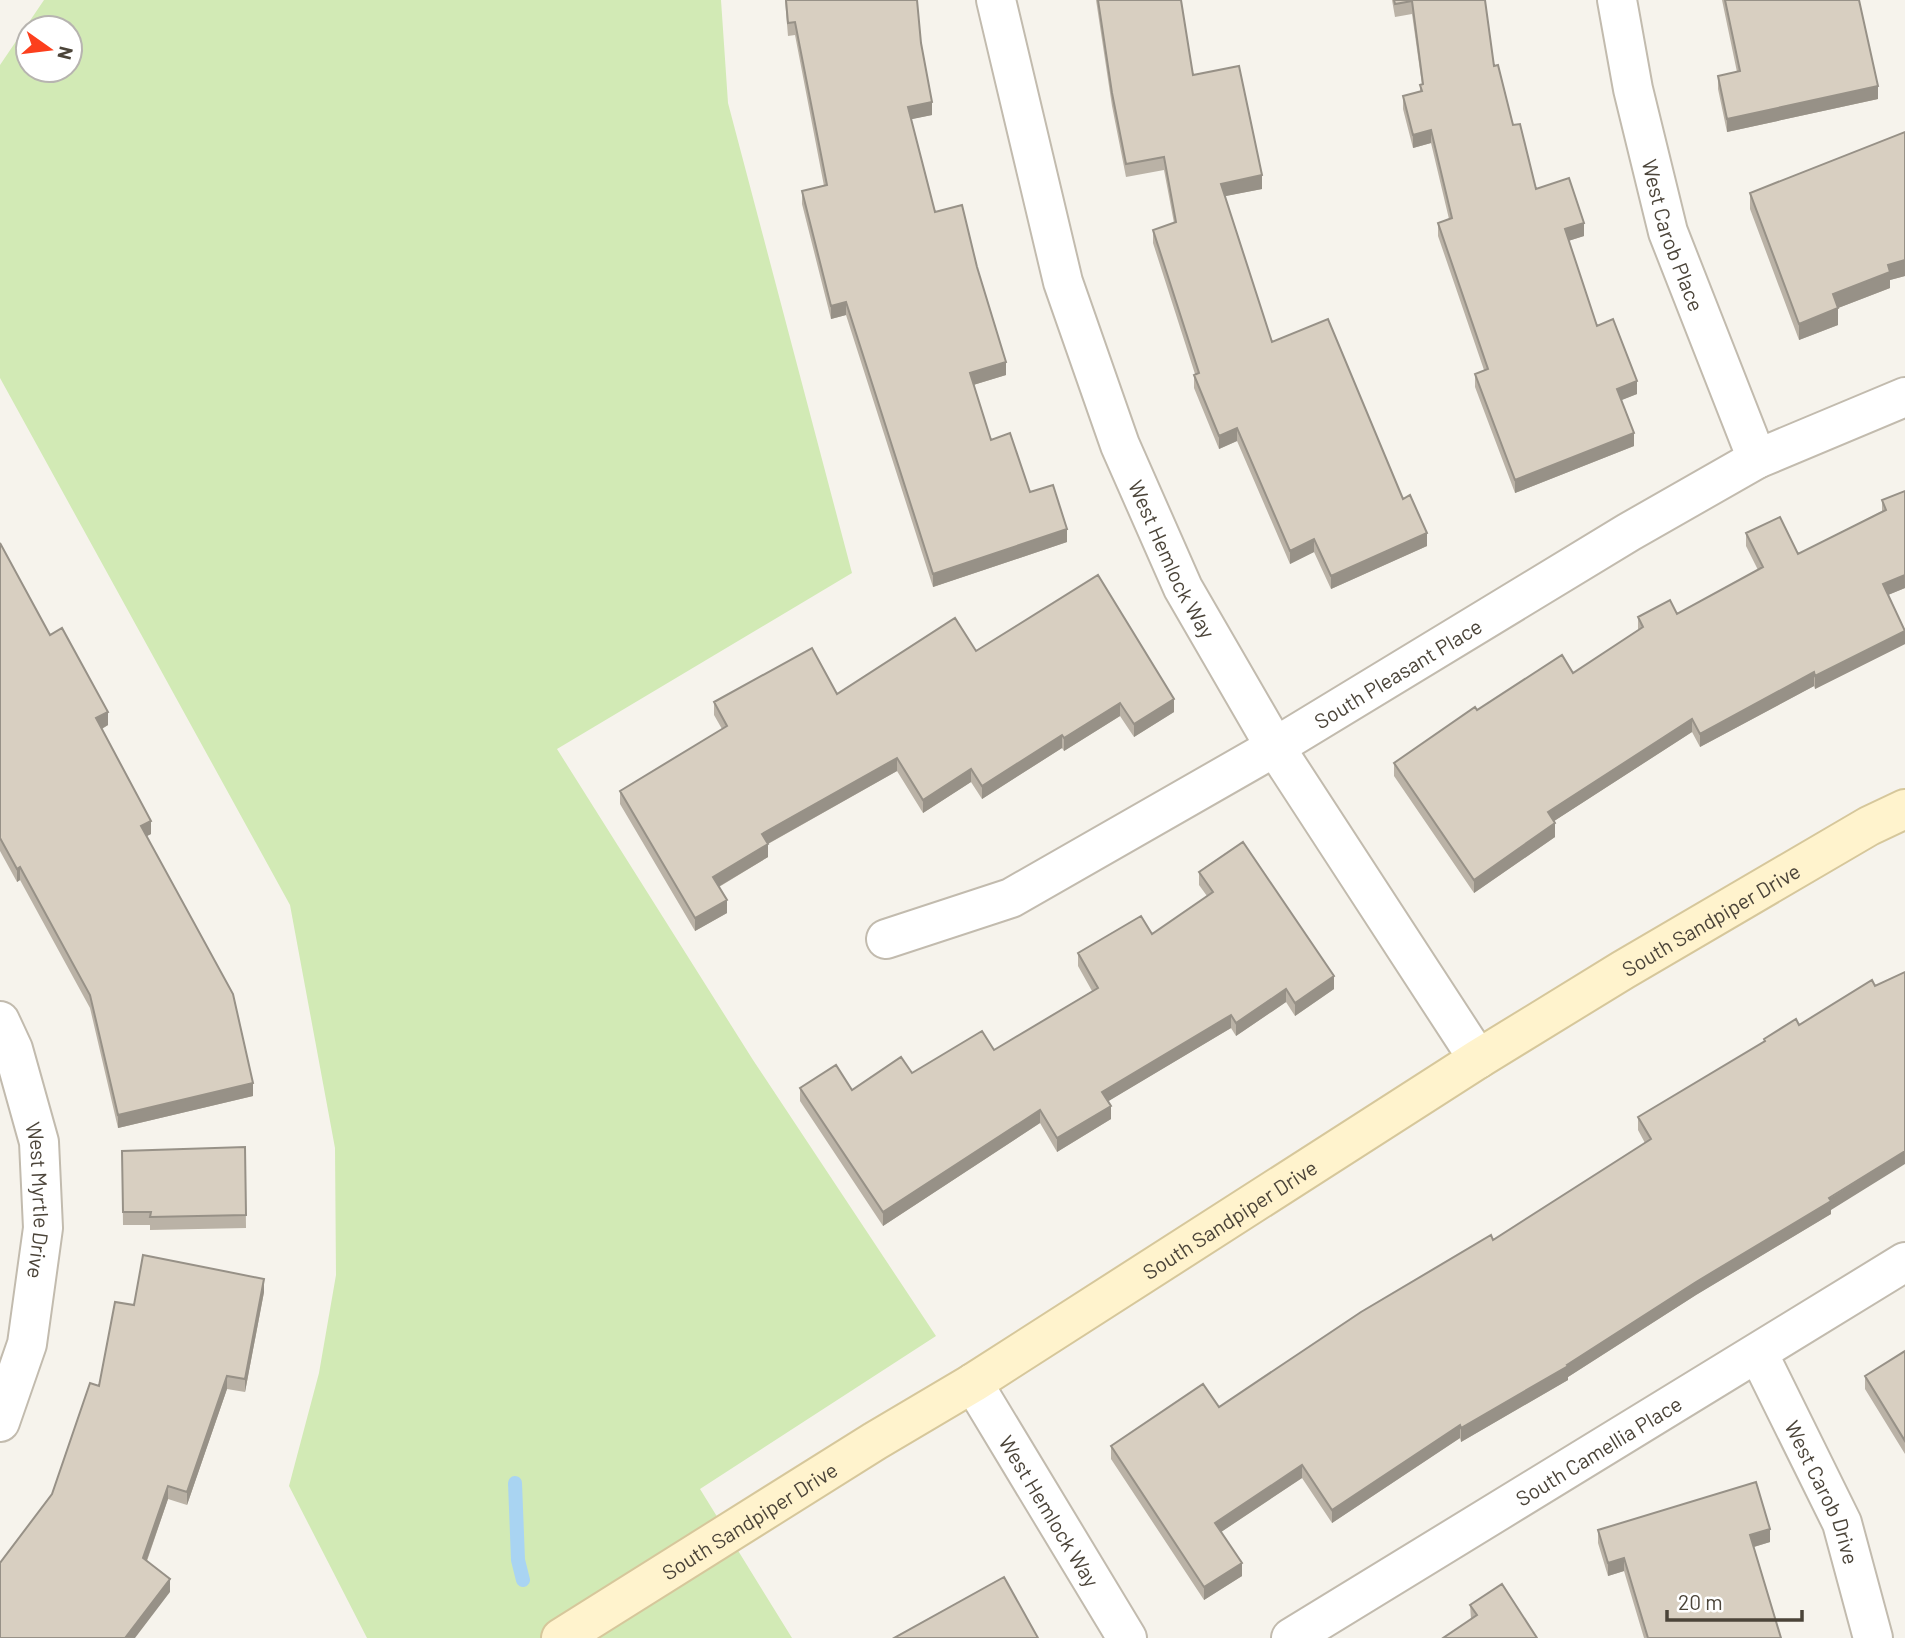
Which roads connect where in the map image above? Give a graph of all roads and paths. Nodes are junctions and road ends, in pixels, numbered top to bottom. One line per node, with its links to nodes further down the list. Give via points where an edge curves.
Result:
1 (996, 0): 5 (street, West Hemlock Way, via 1063,282 1121,444 1183,588)
2 (1617, 0): 4 (street, West Carob Place, via 1668,232)
3 (1905, 397): 4 (street, South Pleasant Place)
4 (1757, 459): 5 (street, South Pleasant Place)
5 (1275, 747): 7 (street, South Pleasant Place, via 1011,898); 9 (street, West Hemlock Way)
6 (1905, 809): 9 (street, South Sandpiper Drive, via 1833,847)
7 (886, 940)
8 (0, 1021): 13 (street, West Myrtle Drive, via 13,1049 39,1142 43,1228 27,1344)
9 (1478, 1059): 12 (street, South Sandpiper Drive)
10 (1905, 1262): 11 (street, South Camellia Place)
11 (1758, 1353): 16 (street, South Camellia Place); 17 (street, West Carob Drive, via 1842,1523)
12 (974, 1382): 14 (street, South Sandpiper Drive); 15 (street, West Hemlock Way)
13 (0, 1422)
14 (561, 1638)
15 (1127, 1638)
16 (1291, 1638)
17 (1873, 1638)

